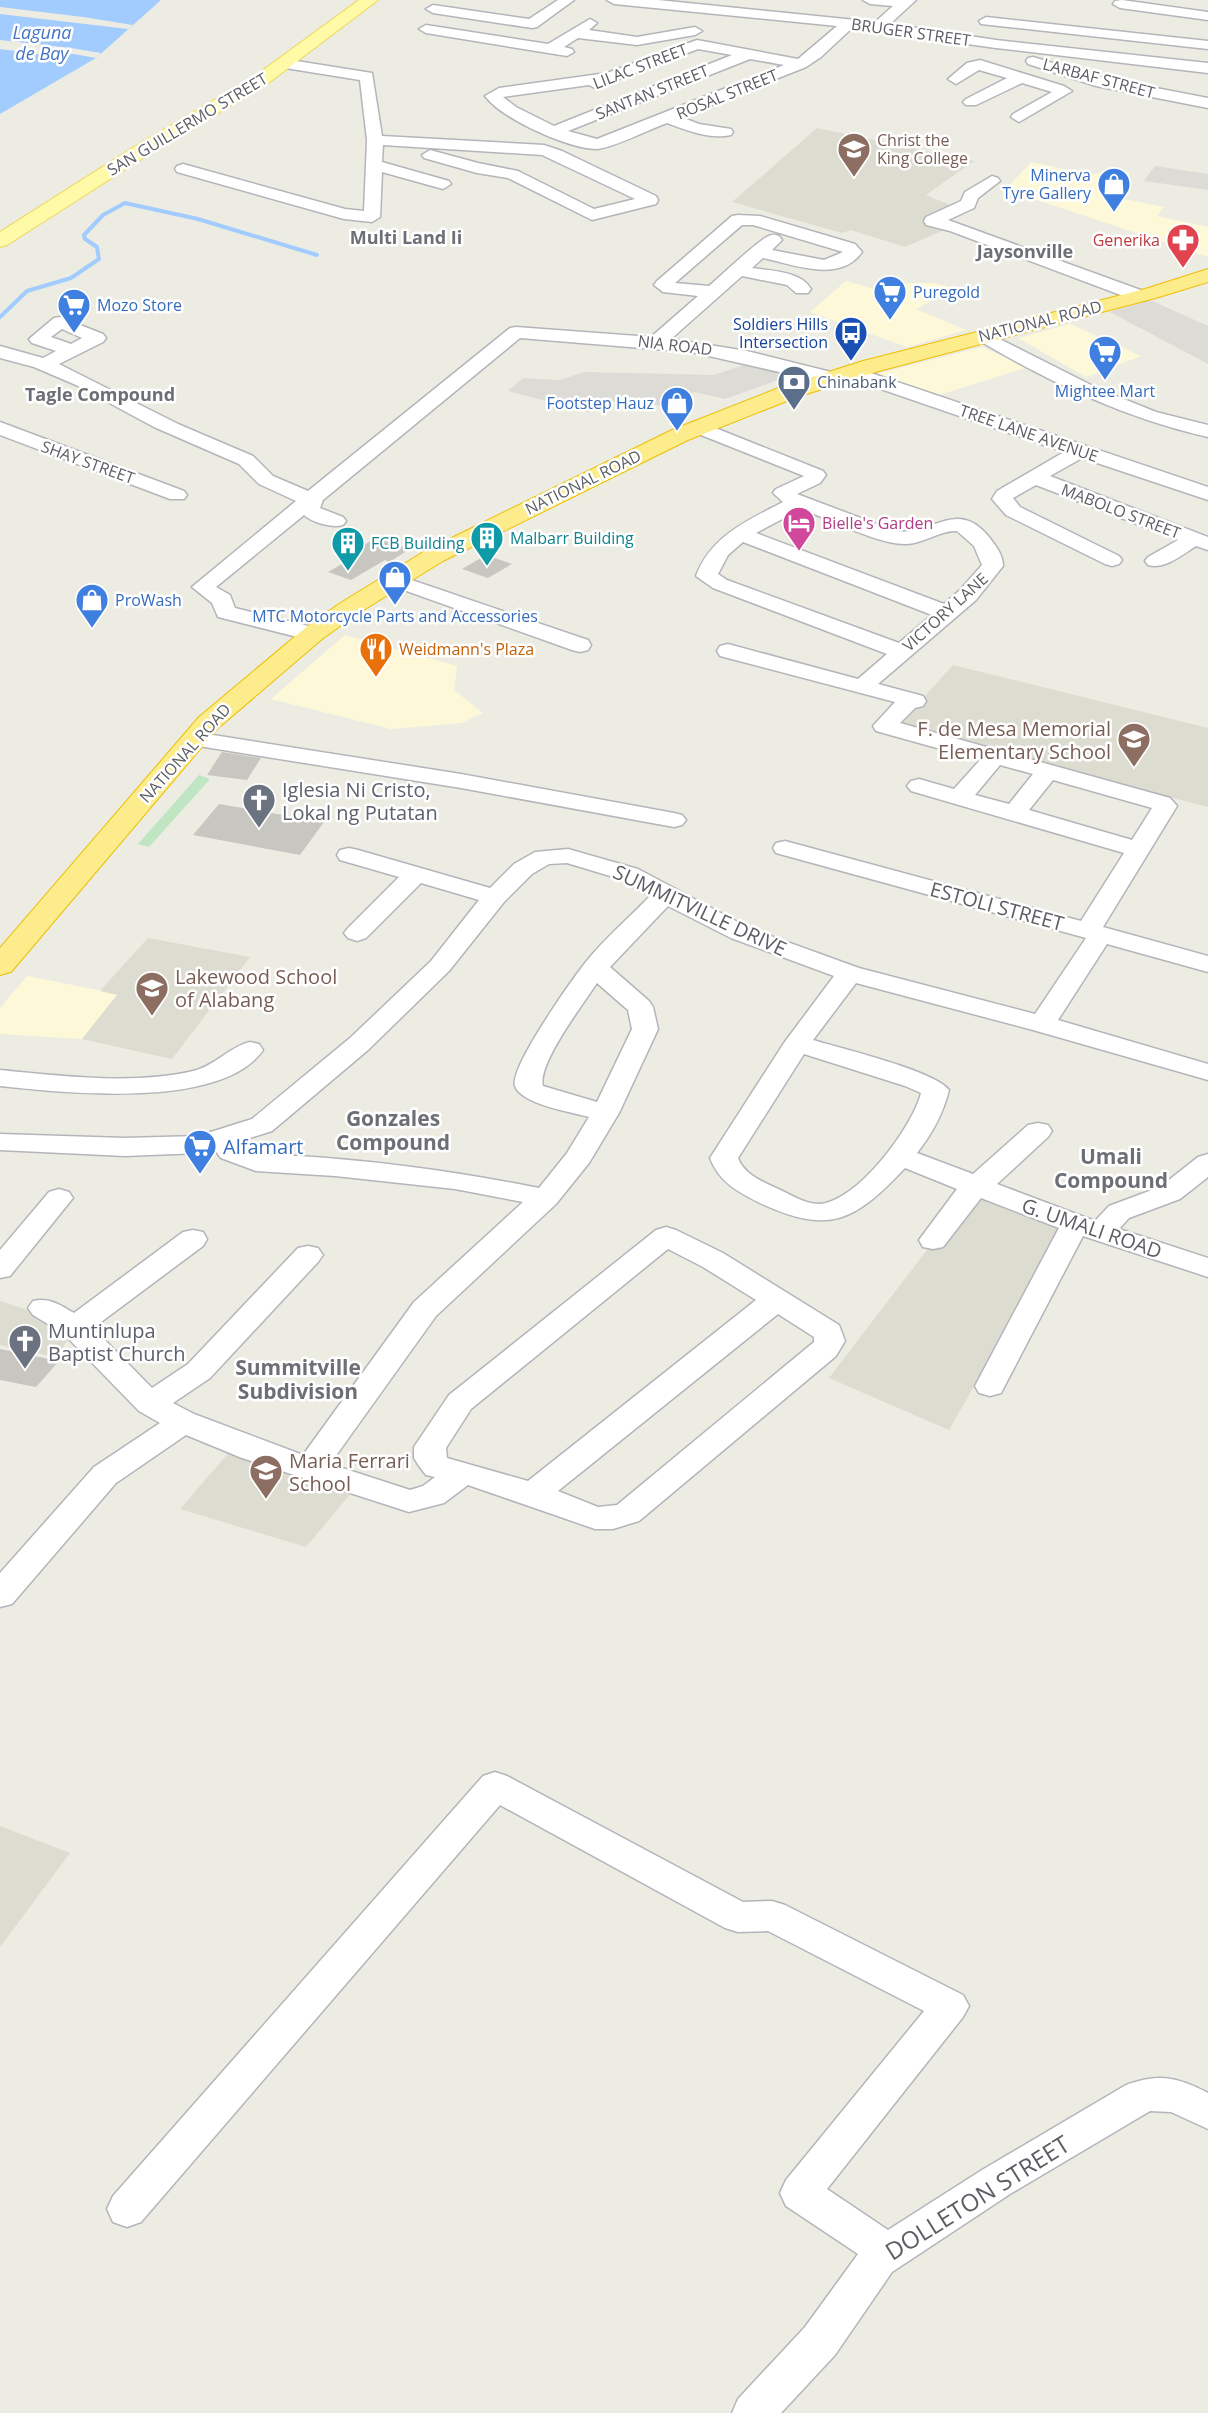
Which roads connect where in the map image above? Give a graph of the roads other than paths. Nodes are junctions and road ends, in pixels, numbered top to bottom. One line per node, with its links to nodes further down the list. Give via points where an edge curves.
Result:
1 (370, 0): 28 (main road, SAN GUILLERMO STREET)
2 (447, 0): 11 (street, via 433,9 532,24)
3 (567, 0): 11 (street)
4 (614, 0): 12 (street, BRUGER STREET)
5 (870, 0): 7 (street)
6 (1161, 0): 10 (street)
7 (907, 2): 18 (street)
8 (1120, 4): 13 (street)
9 (533, 6): 11 (street)
10 (1208, 6)
11 (554, 9)
12 (736, 13): 17 (street, BRUGER STREET); 19 (street)
13 (1208, 16)
14 (604, 18): 21 (street)
15 (986, 21): 23 (street)
16 (654, 23): 19 (street)
17 (849, 23): 18 (street, BRUGER STREET); 29 (street, ROSAL STREET)
18 (880, 24): 22 (street, BRUGER STREET)
19 (709, 28): 21 (street, via 637,41)
20 (426, 29): 24 (street)
21 (575, 33): 24 (street)
22 (996, 44): 27 (street, BRUGER STREET); 30 (street, LARBAF STREET, via 1002,51)
23 (1204, 45): 31 (street)
24 (550, 50): 25 (street)
25 (575, 53)
26 (750, 53): 29 (street, LILAC STREET); 33 (street, LILAC STREET, via 693,45); 42 (street, SANTAN STREET)
27 (1155, 62): 31 (street, BRUGER STREET); 36 (street)
28 (284, 64): 44 (street, via 367,76); 55 (main road, SAN GUILLERMO STREET)
29 (801, 64): 41 (street, ROSAL STREET)
30 (1046, 65): 34 (street); 36 (street, LARBAF STREET)
31 (1189, 65): 32 (street, BRUGER STREET)
32 (1208, 68)
33 (613, 76): 39 (street, LILAC STREET); 39 (street, via 494,96)
34 (1018, 76): 35 (street, via 975,65); 37 (street); 40 (street, via 1064,91)
35 (956, 79)
36 (1137, 90): 38 (street, LARBAF STREET)
37 (971, 102)
38 (1208, 104)
39 (518, 114): 42 (street)
40 (1019, 117)
41 (669, 118): 42 (street, ROSAL STREET, via 594,145); 43 (street, via 696,128)
42 (554, 130)
43 (725, 132)
44 (378, 135): 45 (street); 46 (street); 47 (street); 53 (street, via 550,152 650,200)
45 (520, 135)
46 (431, 155): 48 (street); 53 (street, via 512,174 592,215)
47 (372, 164): 49 (street, via 372,217 344,214); 51 (street)
48 (537, 164)
49 (183, 169)
50 (992, 182): 61 (street, via 971,196 968,204 932,221)
51 (443, 184)
52 (601, 197): 53 (street)
53 (622, 208)
54 (785, 231): 56 (street); 56 (street, via 849,248 853,254 826,266); 60 (street, via 754,220 738,220 663,285)
55 (0, 241)
56 (758, 252): 57 (street)
57 (737, 270): 59 (street, via 792,281); 60 (street)
58 (1208, 275): 61 (highway, NATIONAL ROAD)
59 (802, 289)
60 (712, 292): 63 (street)
61 (1140, 296): 62 (highway, NATIONAL ROAD)
62 (984, 336): 65 (highway, NATIONAL ROAD); 68 (street, via 1021,358 1138,413)
63 (655, 343): 65 (street, NIA ROAD, via 721,351); 73 (street, NIA ROAD, via 516,332)
64 (0, 352): 73 (street, via 21,358 56,358 94,386 158,422 246,460 264,479)
65 (841, 375): 67 (highway, NATIONAL ROAD); 69 (street, TREE LANE AVENUE)
66 (0, 428): 72 (street, SHAY STREET)
67 (698, 428): 74 (street, via 813,472 813,479 783,494); 80 (highway, NATIONAL ROAD, via 450,548)
68 (1208, 431)
69 (1081, 450): 70 (street); 71 (street, TREE LANE AVENUE)
70 (1034, 477): 77 (street, MABOLO STREET); 78 (street, via 1004,495 1007,507)
71 (1208, 494)
72 (177, 495)
73 (313, 500): 75 (street, via 311,512); 82 (street, via 203,587 222,600 226,612)
74 (800, 501): 76 (street); 81 (street, VICTORY LANE, via 896,537 916,537 951,525 969,529 991,555 993,566 969,595)
75 (336, 520)
76 (741, 534): 81 (street); 85 (street, via 714,561 707,576 711,580)
77 (1201, 541): 79 (street)
78 (1112, 560)
79 (1155, 561)
80 (394, 580): 82 (highway, NATIONAL ROAD); 83 (street)
81 (947, 613): 85 (street, VICTORY LANE)
82 (313, 634): 87 (highway, NATIONAL ROAD, via 240,694)
83 (580, 645)
84 (728, 651): 86 (street)
85 (902, 652): 86 (street, VICTORY LANE)
86 (862, 687): 95 (street, via 912,700 884,726 1162,803 1164,809)
87 (194, 739): 93 (street, via 461,781); 103 (highway, NATIONAL ROAD)
88 (992, 761): 91 (street)
89 (1043, 777): 92 (street)
90 (919, 786): 91 (street)
91 (959, 798): 92 (street)
92 (1014, 814): 95 (street)
93 (674, 820)
94 (785, 848): 100 (street, ESTOLI STREET)
95 (1138, 849): 100 (street)
96 (349, 855): 97 (street)
97 (416, 874): 99 (street); 101 (street)
98 (665, 895): 99 (street, SUMMITVILLE DRIVE, via 629,874 568,856 544,857 523,869); 104 (street); 105 (street, SUMMITVILLE DRIVE, via 740,933)
99 (495, 897): 113 (street, SUMMITVILLE DRIVE, via 440,966 359,1044 262,1125)
100 (1095, 932): 102 (street, ESTOLI STREET); 106 (street)
101 (357, 933)
102 (1207, 962)
103 (0, 966)
104 (595, 967): 111 (street, via 640,1007 645,1029); 111 (street, via 545,1040 528,1085 533,1092)
105 (850, 974): 106 (street, SUMMITVILLE DRIVE); 107 (street)
106 (1042, 1024): 109 (street, SUMMITVILLE DRIVE)
107 (797, 1043): 115 (street, via 915,1080 935,1090 934,1101); 115 (street, via 724,1158 728,1170 741,1182 806,1213 826,1212 848,1206)
108 (250, 1050): 110 (street, via 215,1073 167,1082)
109 (1208, 1072)
110 (0, 1078)
111 (605, 1113): 119 (street, via 579,1156)
112 (1038, 1131): 117 (street)
113 (220, 1138): 114 (street, SUMMITVILLE DRIVE, via 200,1144 124,1148); 119 (street, via 231,1152 256,1162 454,1180)
114 (0, 1142)
115 (902, 1157): 117 (street, G. UMALI ROAD)
116 (1208, 1163): 120 (street, via 1170,1193)
117 (977, 1186): 120 (street, G. UMALI ROAD); 122 (street)
118 (59, 1198): 125 (street)
119 (546, 1198): 132 (street, via 425,1309)
120 (1088, 1228): 124 (street, G. UMALI ROAD); 129 (street)
121 (193, 1239): 128 (street)
122 (933, 1240)
123 (308, 1256): 130 (street, via 199,1371)
124 (1208, 1268)
125 (0, 1269)
126 (776, 1300): 133 (street, via 666,1236 460,1401 430,1447 430,1458 436,1467); 134 (street); 134 (street, via 828,1332 830,1341 825,1349 628,1513 595,1518)
127 (43, 1308): 128 (street)
128 (75, 1327): 130 (street)
129 (990, 1386)
130 (150, 1404): 131 (street)
131 (183, 1422): 132 (street); 135 (street, via 105,1475)
132 (309, 1469): 133 (street, via 409,1501 433,1495)
133 (463, 1472): 134 (street)
134 (533, 1494)
135 (0, 1595)
136 (1208, 2112): 138 (street, DOLLETON STREET, via 1155,2091 1140,2097 996,2182)
137 (127, 2209): 138 (street, via 495,1786 738,1917 772,1916 950,2006 800,2193)
138 (888, 2252): 139 (street, DOLLETON STREET, via 878,2259 820,2341)
139 (753, 2413)

